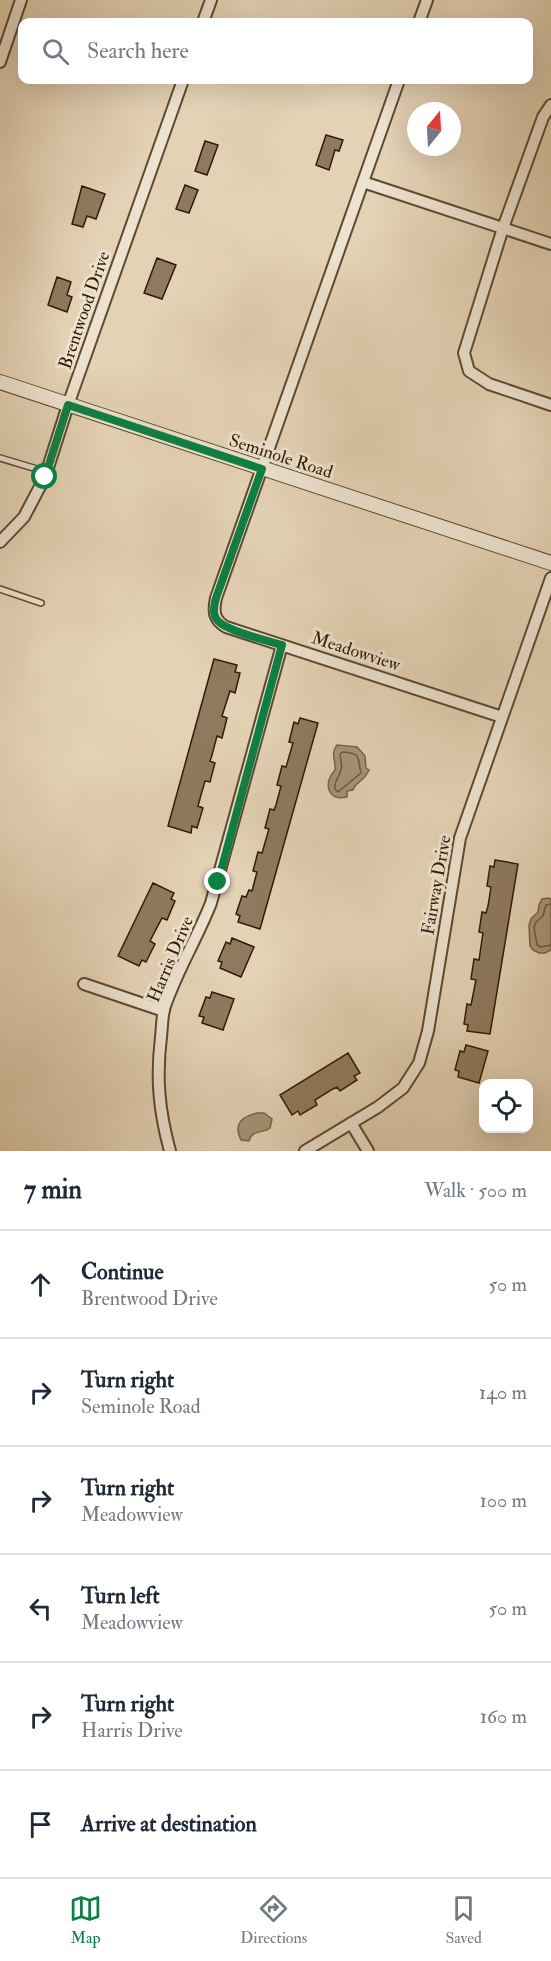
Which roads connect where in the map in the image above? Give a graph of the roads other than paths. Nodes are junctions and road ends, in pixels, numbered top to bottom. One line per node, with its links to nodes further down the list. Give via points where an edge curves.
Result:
1 (21, 0): 6 (street)
2 (211, 0): 4 (street)
3 (427, 0): 5 (street)
4 (204, 18)
5 (420, 18)
6 (0, 63)
7 (182, 84): 14 (street, Brentwood Drive)
8 (398, 84): 10 (street)
9 (551, 105): 11 (street, via 543,117)
10 (363, 182): 11 (street); 17 (street)
11 (503, 228): 12 (street); 15 (street, via 464,353 469,371 489,384)
12 (551, 244)
13 (0, 382): 14 (street, Seminole Road)
14 (68, 405): 17 (street, Seminole Road); 18 (street, Brentwood Drive)
15 (551, 405)
16 (0, 458): 18 (lane)
17 (262, 469): 20 (street, Seminole Road); 24 (street, Meadowview, via 216,598 214,615 226,627)
18 (47, 472): 19 (street, Brentwood Drive, via 24,517)
19 (0, 542)
20 (551, 563)
21 (551, 578): 25 (street, Fairway Drive)
22 (0, 589): 23 (lane)
23 (41, 603)
24 (282, 645): 25 (street, Meadowview); 27 (street, Harris Drive, via 211,903)
25 (502, 717): 28 (street, Fairway Drive, via 460,838 428,1031 419,1063 403,1089)
26 (84, 984): 27 (street)
27 (164, 1011): 29 (street, Harris Drive, via 157,1065 163,1127)
28 (351, 1123): 30 (street, Fairway Drive); 31 (street)
29 (170, 1151)
30 (305, 1151)
31 (368, 1151)

